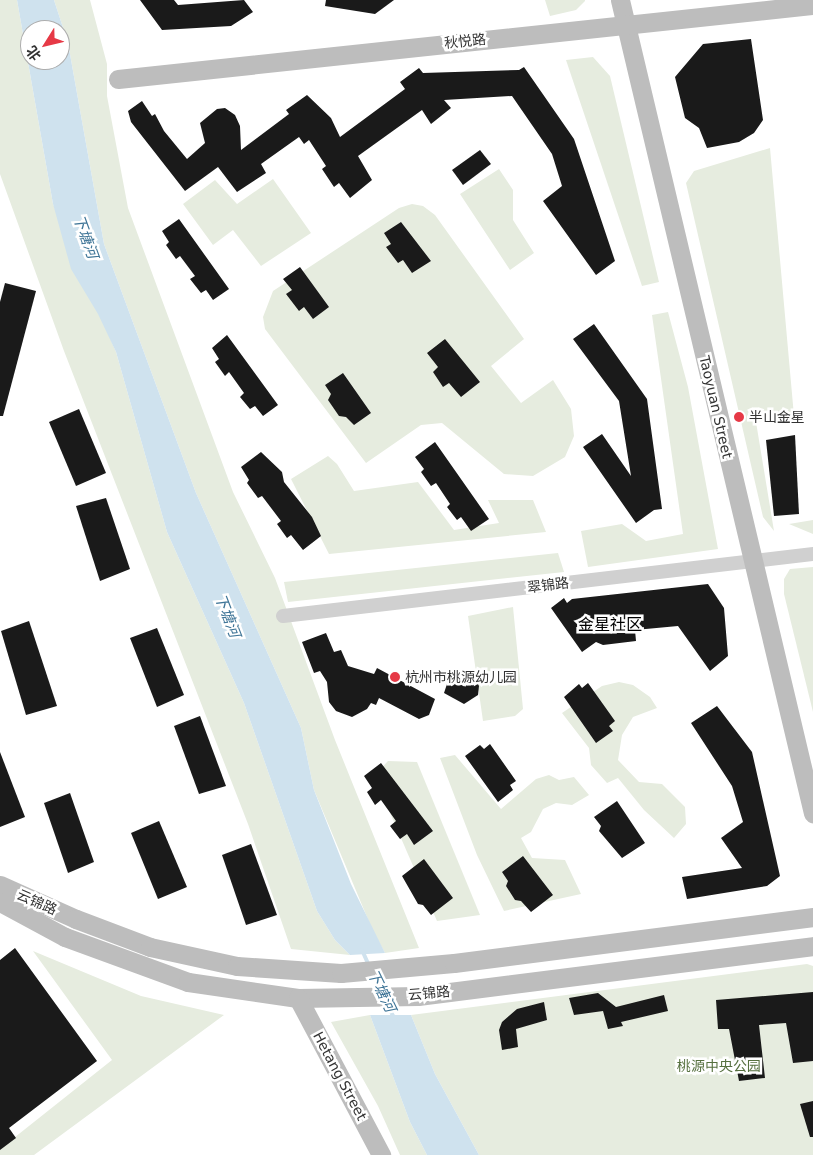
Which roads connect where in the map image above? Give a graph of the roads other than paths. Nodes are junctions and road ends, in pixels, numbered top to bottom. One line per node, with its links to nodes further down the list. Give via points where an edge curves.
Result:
1 (620, 0): 3 (street, Taoyuan Street)
2 (813, 5): 3 (street, 秋悦路)
3 (625, 23): 4 (street, 秋悦路); 6 (street, Taoyuan Street)
4 (118, 79)
5 (813, 554): 6 (street, 翠锦路)
6 (753, 561): 7 (street, 翠锦路); 8 (street, Taoyuan Street)
7 (283, 616)
8 (813, 813)
9 (0, 885): 11 (street, 云锦路, via 150,948 237,966 341,973)
10 (0, 902): 13 (street, 云锦路, via 65,937 188,982)
11 (813, 917)
12 (813, 946): 13 (street, 云锦路, via 404,996)
13 (298, 998): 14 (street, Hetang Street)
14 (382, 1155)

